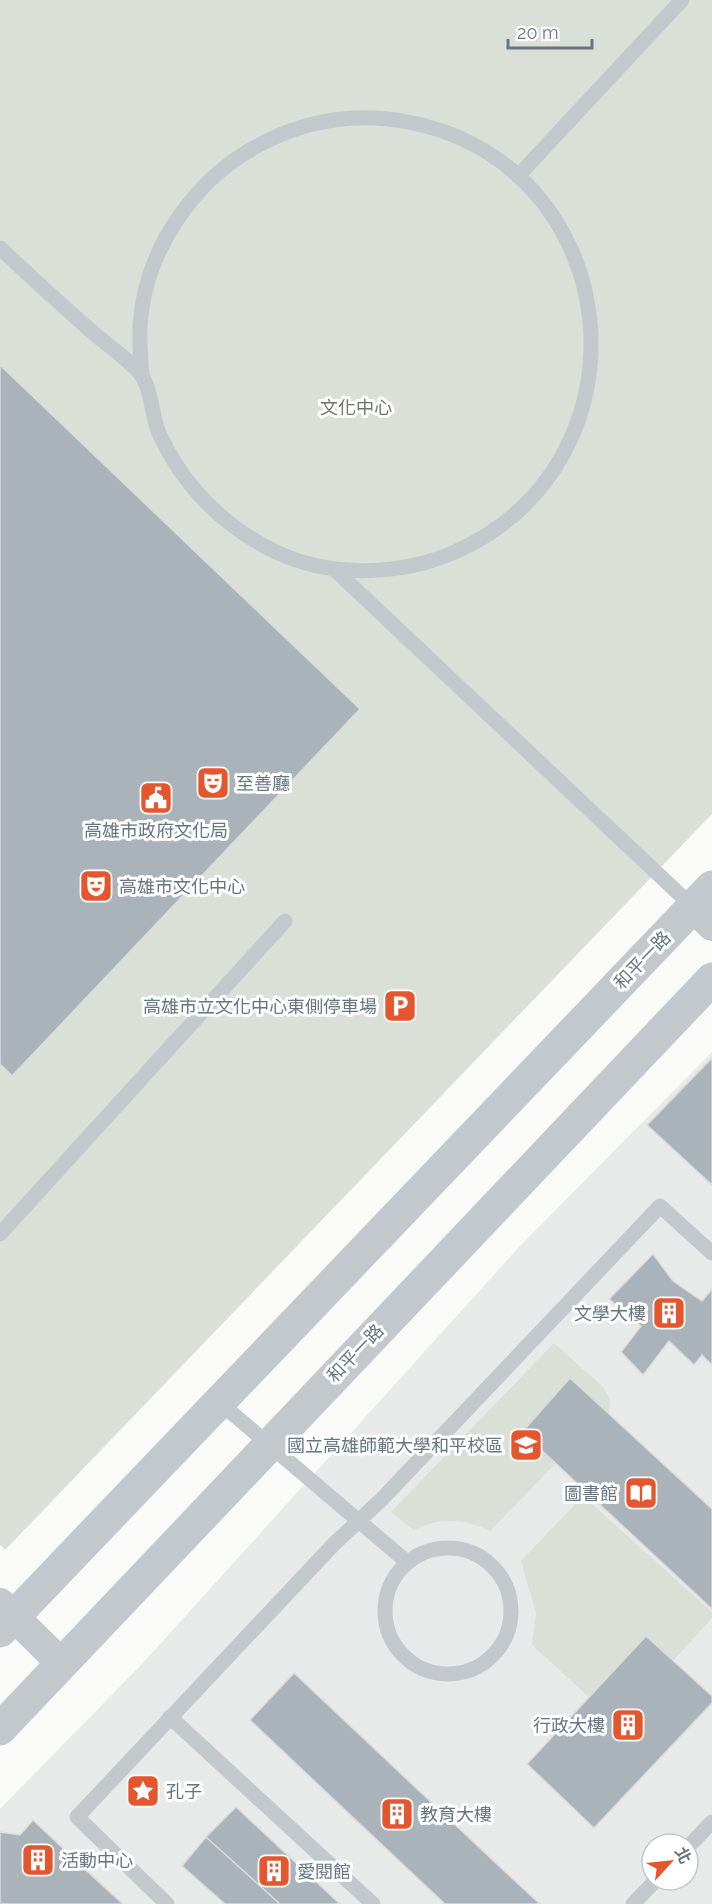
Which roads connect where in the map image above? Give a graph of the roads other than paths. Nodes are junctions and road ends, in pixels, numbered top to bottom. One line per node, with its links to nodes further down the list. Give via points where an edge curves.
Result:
1 (682, 0): 2 (lane)
2 (518, 176): 4 (lane, via 477,146 431,127 381,117 331,119 282,132 238,156 200,189 170,229 150,275 140,324); 5 (lane, via 553,216 577,262 590,313 592,366 573,436 559,464 527,506 486,538 438,560 387,571)
3 (3, 257): 4 (lane)
4 (142, 375): 5 (lane, via 158,431 187,482 228,524 279,553)
5 (334, 569): 6 (lane)
6 (706, 907): 11 (street, 和平一路)
7 (285, 921): 9 (lane)
8 (712, 979): 12 (street, 和平一路)
9 (0, 1234)
10 (712, 1253): 13 (lane, via 660,1206)
11 (219, 1402): 12 (lane); 15 (street, 和平一路)
12 (269, 1444): 13 (lane); 16 (street, 和平一路)
13 (359, 1521): 14 (lane); 17 (lane)
14 (407, 1562): 14 (lane, via 393,1578 386,1597 385,1618 390,1638 402,1655 419,1668 439,1674 460,1674 480,1666 496,1653 507,1635 512,1615 509,1593 500,1574 486,1559 467,1549 446,1547 425,1551)
15 (4, 1616): 16 (street)
16 (61, 1663): 18 (street, 和平一路)
17 (170, 1717): 22 (lane, via 77,1817); 23 (lane)
18 (0, 1729)
19 (712, 1822): 20 (lane)
20 (700, 1834)
21 (644, 1892): 24 (lane)
22 (167, 1904)
23 (372, 1904)
24 (633, 1904)

